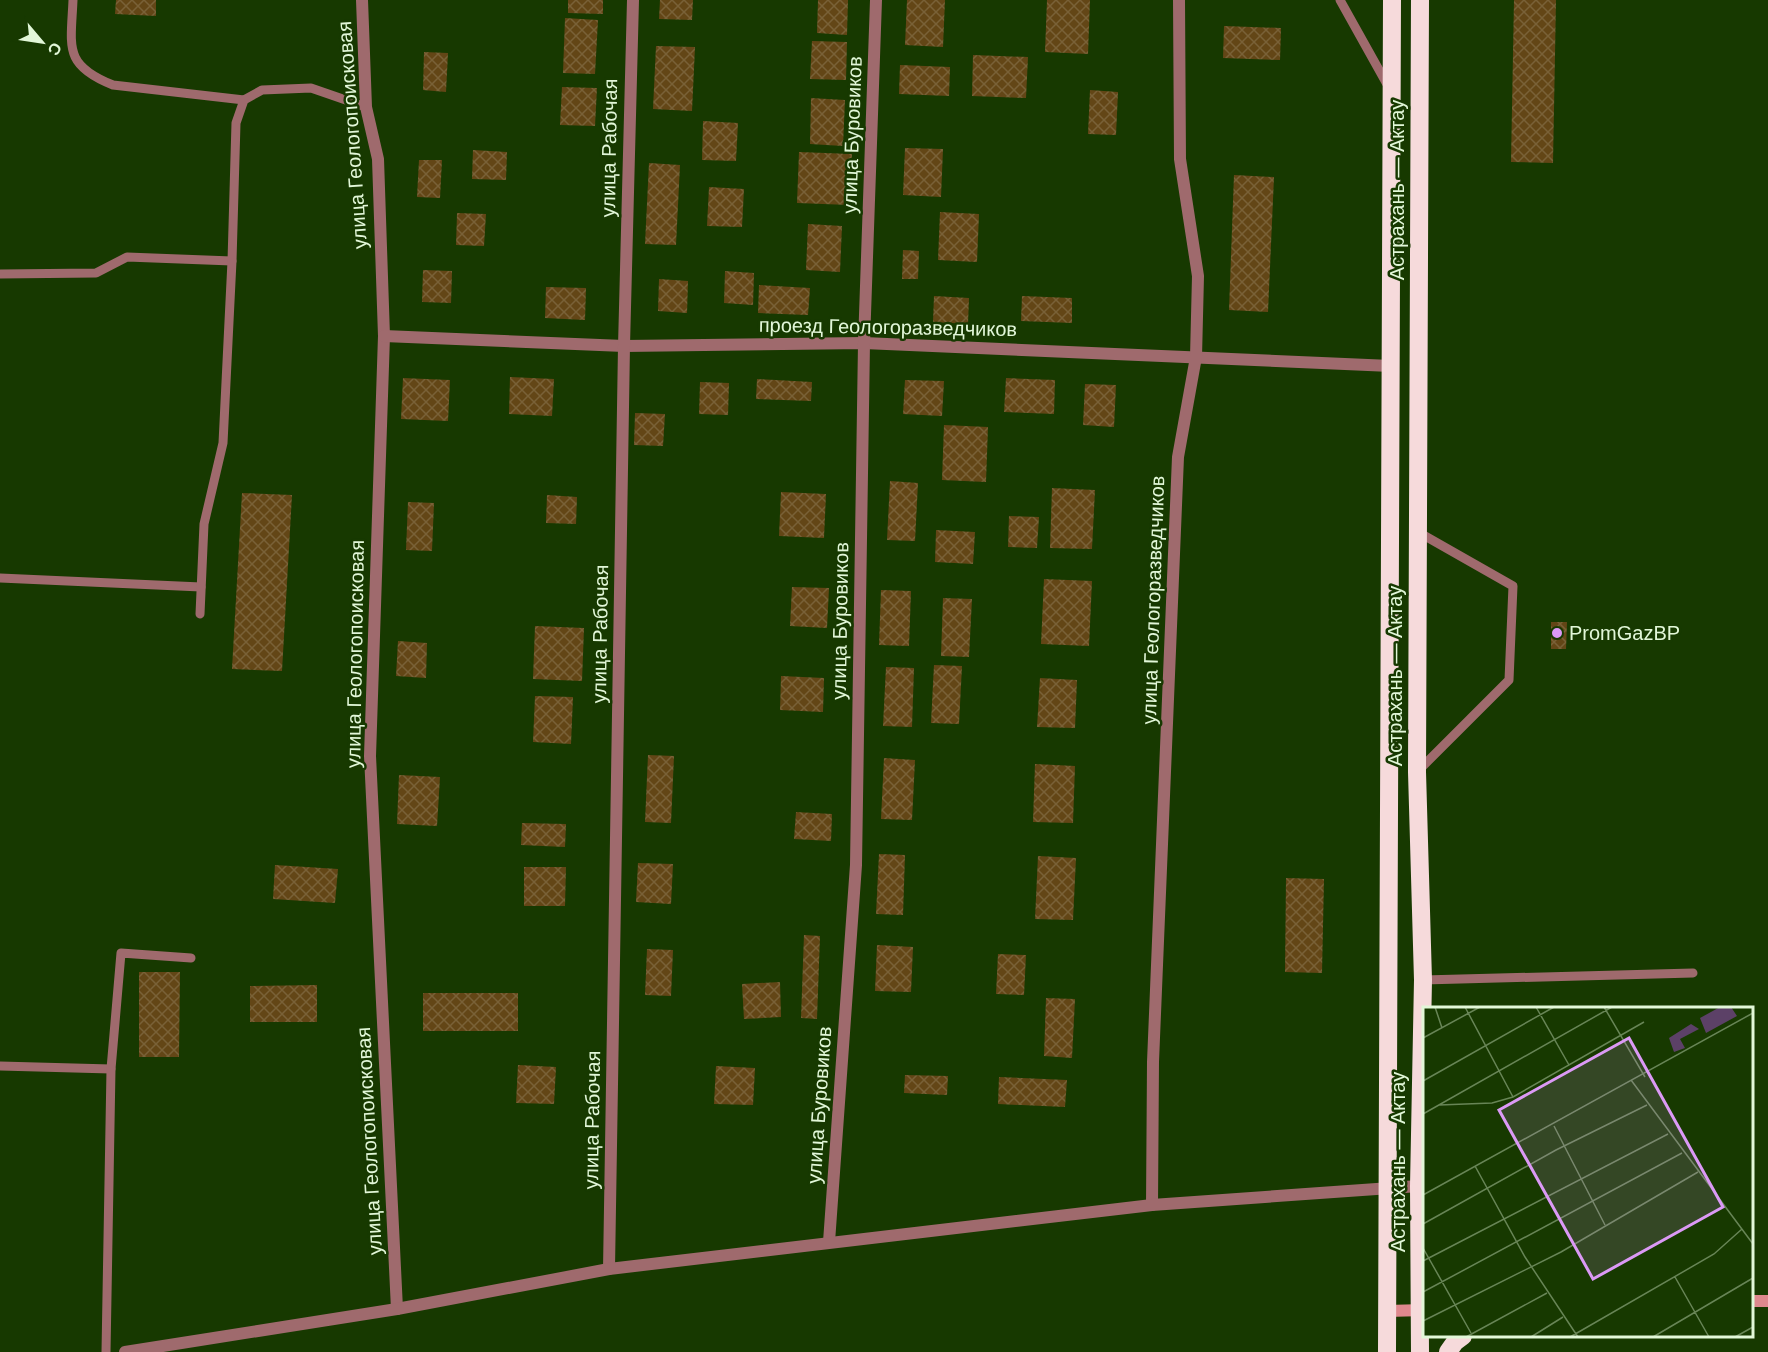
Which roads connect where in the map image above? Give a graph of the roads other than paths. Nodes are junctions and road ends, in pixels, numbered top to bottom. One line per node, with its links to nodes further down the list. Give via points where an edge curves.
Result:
1 (73, 0): 10 (lane, via 71,48 78,65 95,78 113,85)
2 (362, 0): 11 (street, улица Геологопоисковая)
3 (633, 0): 16 (street, улица Рабочая)
4 (876, 0): 15 (street, улица Буровиков)
5 (1179, 0): 17 (street, улица Геологоразведчиков, via 1180,159 1198,276)
6 (1340, 0): 9 (lane)
7 (1392, 0): 9 (highway, Астрахань — Актау)
8 (1420, 0): 19 (highway, Астрахань — Актау)
9 (1392, 93): 18 (highway, Астрахань — Актау)
10 (244, 100): 11 (lane, via 262,90 311,88); 12 (lane, via 236,123)
11 (366, 107): 14 (street, улица Геологопоисковая, via 378,159)
12 (232, 261): 13 (lane, via 127,257 96,273); 21 (lane, via 223,443 204,524)
13 (0, 274)
14 (384, 336): 16 (street, проезд Геологоразведчиков); 34 (street, улица Геологопоисковая, via 370,756)
15 (864, 343): 16 (street, проезд Геологоразведчиков); 17 (street, проезд Геологоразведчиков); 32 (street, улица Буровиков, via 856,865)
16 (624, 346): 33 (street, улица Рабочая)
17 (1196, 357): 18 (street, проезд Геологоразведчиков); 31 (street, улица Геологоразведчиков, via 1178,457)
18 (1391, 366): 30 (highway, Астрахань — Актау)
19 (1418, 532): 23 (highway, Астрахань — Актау); 23 (lane, via 1513,586 1509,680)
20 (0, 578): 21 (lane)
21 (201, 586): 22 (lane)
22 (200, 614)
23 (1417, 772): 26 (highway, Астрахань — Актау)
24 (191, 958): 28 (lane, via 121,953)
25 (1693, 973): 26 (lane)
26 (1423, 980): 29 (highway, Астрахань — Актау)
27 (0, 1066): 28 (lane)
28 (111, 1069): 38 (lane)
29 (1422, 1188): 30 (street); 35 (highway, Астрахань — Актау)
30 (1387, 1189): 31 (street); 36 (highway, Астрахань — Актау)
31 (1152, 1205): 32 (street)
32 (829, 1242): 33 (street)
33 (609, 1269): 34 (street)
34 (397, 1309): 39 (street)
35 (1423, 1310): 36 (street); 41 (highway, Астрахань — Актау)
36 (1387, 1311): 40 (highway, Астрахань — Актау)
37 (1460, 1337): 42 (highway)
38 (106, 1352)
39 (125, 1352)
40 (1387, 1352)
41 (1420, 1352)
42 (1448, 1352)

